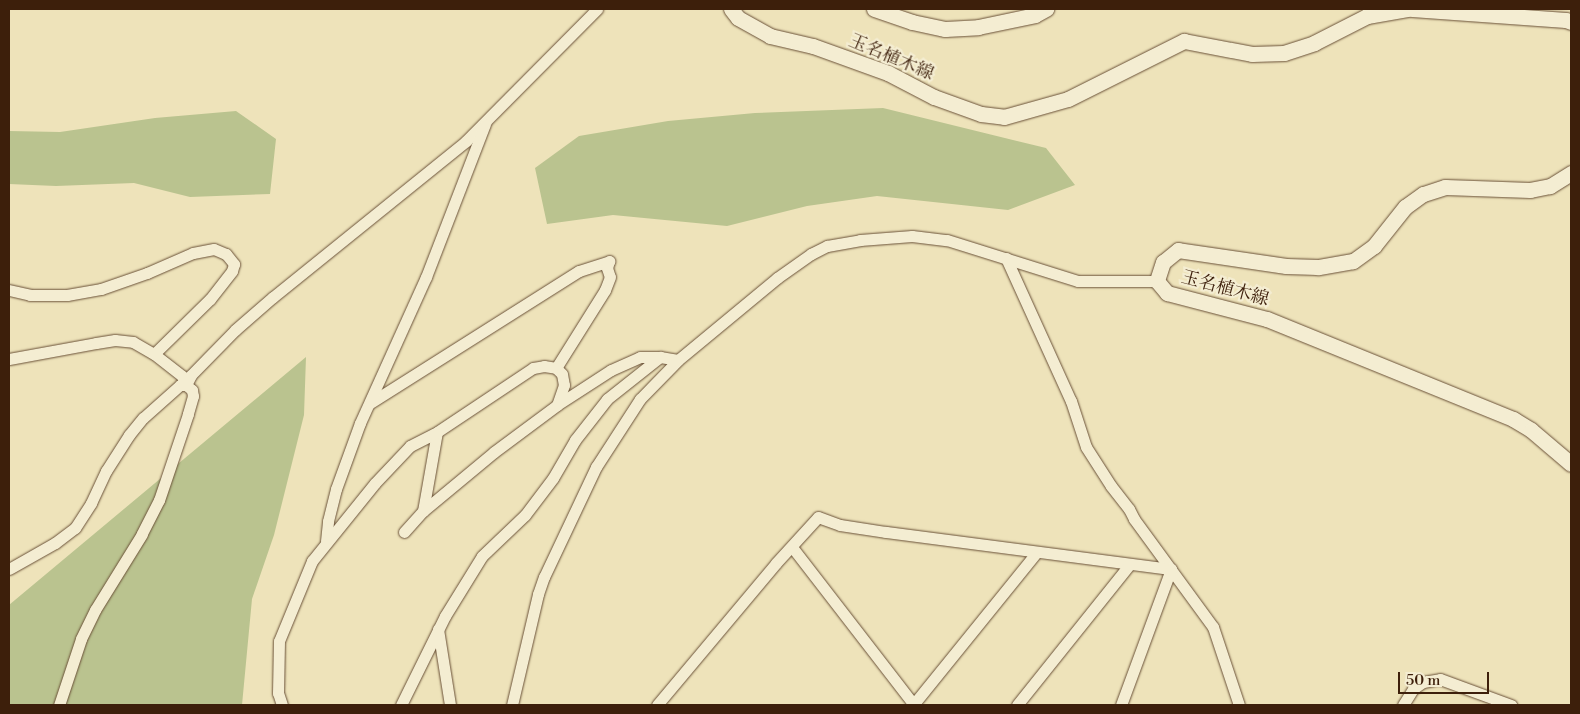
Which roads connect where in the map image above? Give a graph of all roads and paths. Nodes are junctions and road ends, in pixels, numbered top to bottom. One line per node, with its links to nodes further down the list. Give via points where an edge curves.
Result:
1 (597, 9): 8 (street)
2 (731, 9): 5 (main road, 玉名植木線, via 738,18 770,36 813,46 888,73 934,97 981,114 1004,117 1068,99 1184,41 1252,54 1284,53 1314,43 1367,16)
3 (874, 9): 4 (main road, via 945,29 978,27 1035,15)
4 (1046, 9)
5 (1408, 9)
6 (1412, 9): 7 (main road)
7 (1571, 22)
8 (486, 122): 18 (street, via 273,297 191,375); 19 (street, via 426,277)
9 (1571, 173): 11 (main road, 玉名植木線, via 1550,186 1530,190 1445,187 1423,194 1405,207 1374,246 1353,261 1318,267 1286,266 1178,250 1163,262)
10 (1006, 258): 11 (street, via 1078,281); 16 (street, via 946,240 912,236 827,246 777,278); 30 (street, via 1071,401 1086,447 1110,486)
11 (1157, 281): 22 (main road, 玉名植木線, via 1168,293 1267,319 1513,418)
12 (9, 290): 13 (street, via 30,295 67,295 101,289 193,253 214,249 226,254 234,264 232,271 210,299)
13 (154, 354): 15 (street, via 133,342 115,340); 18 (street, via 182,376)
14 (660, 357): 16 (street); 20 (street, via 640,357 624,363); 31 (street, via 607,399 525,515 482,556)
15 (9, 359)
16 (678, 360): 36 (street, via 640,399 592,475 538,594)
17 (556, 368): 19 (street, via 605,290 610,277 609,261 579,271); 20 (street, via 562,374 564,385); 21 (street, via 533,368)
18 (186, 385): 29 (street, via 180,385 129,435 75,528); 32 (street, via 193,396 159,500 95,610 81,639)
19 (370, 403): 25 (street, via 336,489)
20 (557, 405): 23 (street)
21 (437, 432): 23 (street); 25 (street, via 410,446)
22 (1571, 464)
23 (423, 511): 24 (street)
24 (404, 532)
25 (326, 542): 33 (street, via 312,561 279,641 278,693)
26 (792, 547): 27 (street, via 818,518 840,525); 37 (street); 38 (street)
27 (1037, 552): 28 (street); 38 (street)
28 (1129, 565): 30 (street); 39 (street)
29 (9, 569)
30 (1171, 569): 40 (street); 41 (street, via 1214,626)
31 (438, 629): 34 (street); 35 (street)
32 (59, 705)
33 (282, 705)
34 (401, 705)
35 (450, 705)
36 (512, 705)
37 (657, 705)
38 (914, 705)
39 (1017, 705)
40 (1121, 705)
41 (1239, 705)
42 (1403, 705): 43 (street, via 1423,682 1440,679)
43 (1511, 705)

